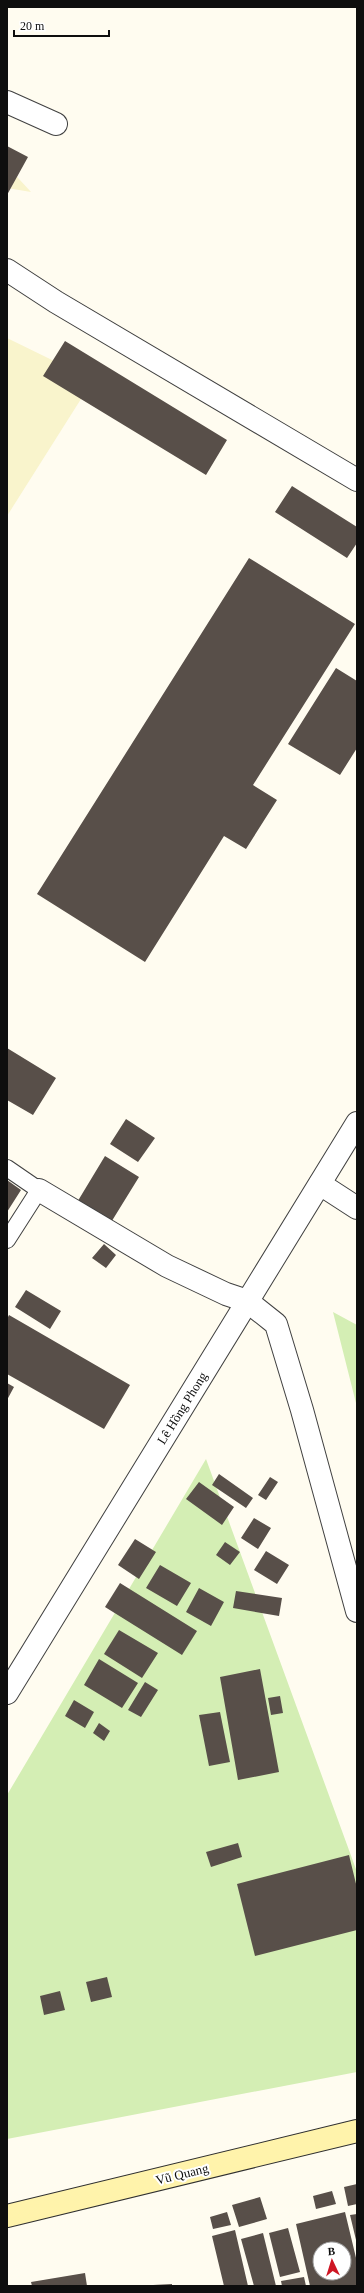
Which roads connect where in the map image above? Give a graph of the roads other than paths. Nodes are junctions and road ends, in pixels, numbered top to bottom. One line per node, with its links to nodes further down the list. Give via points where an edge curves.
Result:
1 (7, 102): 2 (street)
2 (56, 124)
3 (7, 270): 4 (street, via 56,302)
4 (357, 480)
5 (357, 1123): 7 (street, Lê Hồng Phong)
6 (7, 1168): 8 (lane)
7 (320, 1184): 9 (street); 11 (street, Lê Hồng Phong)
8 (39, 1190): 10 (lane); 11 (street, via 167,1266)
9 (357, 1208)
10 (7, 1240)
11 (247, 1302): 12 (street, via 276,1324); 13 (street, Lê Hồng Phong)
12 (357, 1611)
13 (7, 1693)
14 (357, 2131): 15 (main road, Vũ Quang)
15 (7, 2216)

